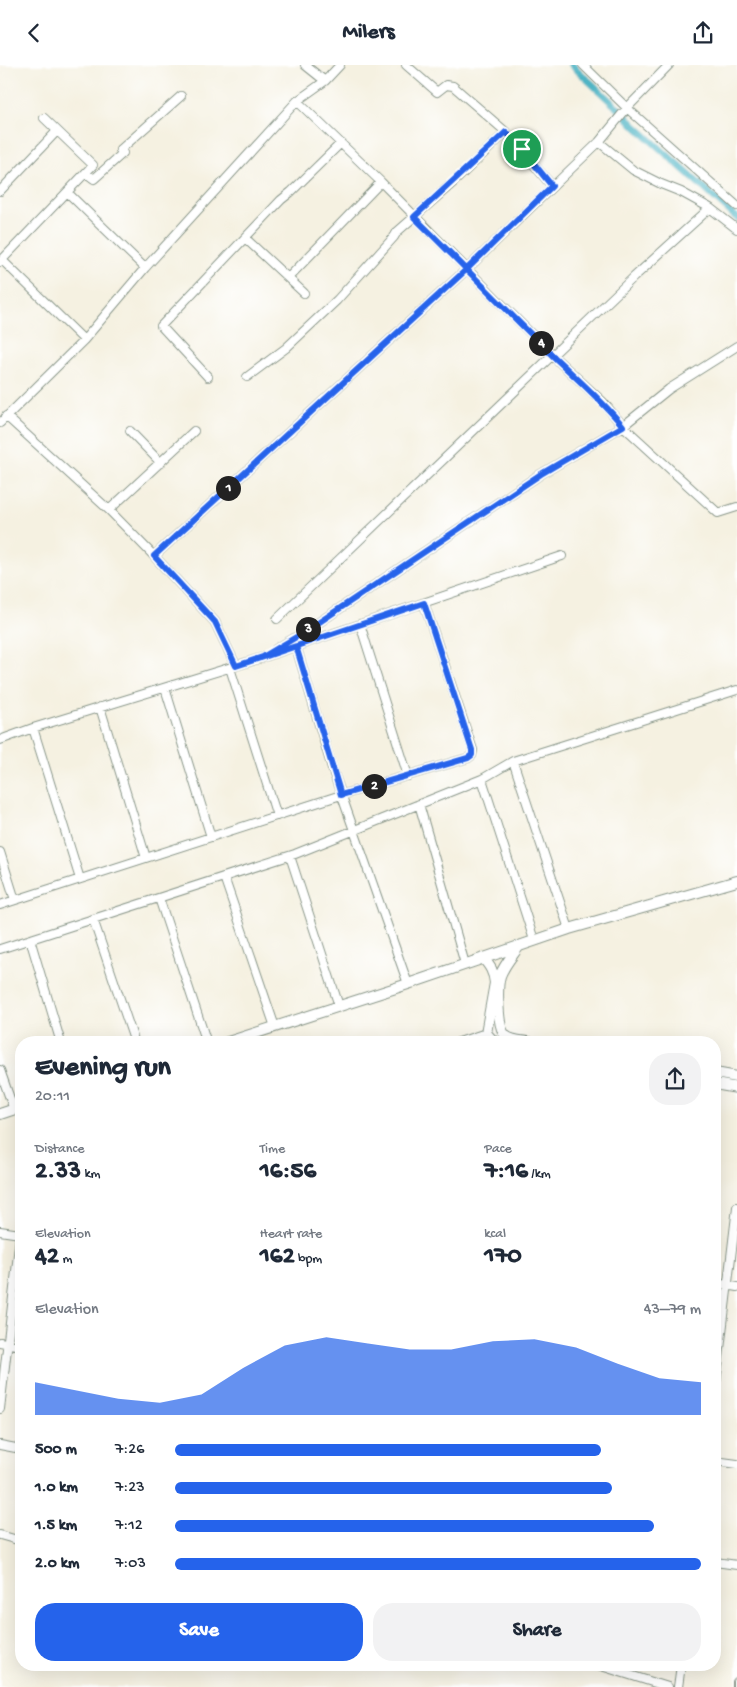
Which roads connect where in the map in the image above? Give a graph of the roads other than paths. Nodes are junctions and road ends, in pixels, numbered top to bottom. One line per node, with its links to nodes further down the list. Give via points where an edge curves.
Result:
1 (305, 65): 6 (street)
2 (340, 65): 6 (street)
3 (406, 65): 12 (street, via 437,92 446,85 453,86)
4 (583, 65): 9 (street)
5 (669, 65): 9 (street)
6 (325, 81): 8 (street)
7 (181, 96): 15 (street, via 120,150 123,153 94,179)
8 (298, 101): 14 (street); 26 (street)
9 (627, 108): 13 (street); 20 (street)
10 (44, 118): 11 (street)
11 (57, 131): 15 (street, via 93,165); 18 (street)
12 (506, 132): 17 (street); 22 (street)
13 (599, 142): 17 (street); 21 (street, via 633,170)
14 (341, 143): 16 (street); 24 (street)
15 (86, 173): 19 (street)
16 (381, 182): 22 (street); 28 (street)
17 (552, 186): 27 (street)
18 (1, 187)
19 (67, 192): 25 (street); 26 (street)
20 (737, 206)
21 (710, 208): 23 (street); 32 (street)
22 (414, 217): 27 (street); 34 (street, via 286,348)
23 (737, 229)
24 (245, 238): 28 (street); 33 (street, via 160,326)
25 (1, 261): 30 (street)
26 (145, 268): 30 (street)
27 (467, 269): 32 (street); 43 (street)
28 (288, 278): 29 (street)
29 (304, 293)
30 (84, 339): 35 (street)
31 (737, 345): 37 (street, via 669,389)
32 (553, 356): 37 (street, via 603,402); 46 (street)
33 (208, 377)
34 (247, 377)
35 (6, 416): 36 (street); 42 (street)
36 (0, 423)
37 (623, 426): 41 (street, via 718,513); 49 (street, via 541,474)
38 (130, 431): 40 (street)
39 (194, 431): 40 (street)
40 (161, 463): 42 (street)
41 (737, 507)
42 (109, 510): 43 (street)
43 (154, 556): 50 (street, via 215,622)
44 (562, 556): 45 (street)
45 (424, 603): 47 (street); 57 (street, via 472,755)
46 (277, 619)
47 (360, 624): 48 (street); 57 (street)
48 (296, 646): 49 (street); 59 (street)
49 (261, 658): 50 (street)
50 (233, 667): 51 (street); 61 (street)
51 (165, 687): 53 (street); 63 (street)
52 (737, 690): 56 (street)
53 (100, 707): 54 (street); 66 (street)
54 (33, 728): 55 (street); 68 (street)
55 (0, 740)
56 (513, 761): 58 (street); 74 (street)
57 (408, 776): 59 (street)
58 (482, 779): 60 (street); 76 (street)
59 (341, 795): 61 (street); 62 (street)
60 (419, 804): 62 (street); 80 (street)
61 (277, 816): 63 (street)
62 (353, 830): 65 (street); 81 (street)
63 (211, 837): 66 (street)
64 (0, 852): 71 (street)
65 (290, 856): 67 (street); 82 (street)
66 (146, 858): 68 (street)
67 (224, 877): 70 (street); 83 (street)
68 (80, 879): 71 (street)
69 (737, 881): 74 (street)
70 (159, 898): 73 (street); 86 (street)
71 (15, 901): 72 (street)
72 (0, 905)
73 (93, 919): 75 (street); 85 (street)
74 (569, 929): 76 (street)
75 (30, 939): 78 (street); 84 (street)
76 (534, 940): 77 (street)
77 (519, 946): 79 (street); 89 (street, via 500,975 500,1024)
78 (0, 949)
79 (483, 958): 80 (street); 88 (street, via 493,971 494,983)
80 (465, 964): 81 (street)
81 (408, 984): 82 (street)
82 (339, 1006): 83 (street)
83 (275, 1027): 87 (street)
84 (59, 1036)
85 (133, 1036)
86 (205, 1036)
87 (247, 1036)
88 (486, 1036)
89 (507, 1036)
90 (0, 1071): 95 (street)
91 (721, 1074): 92 (street)
92 (737, 1077)
93 (721, 1085): 94 (street)
94 (737, 1088)
95 (15, 1105)
96 (15, 1110): 97 (street)
97 (0, 1114)
98 (737, 1207): 103 (street)
99 (0, 1231): 100 (street)
100 (15, 1231)
101 (15, 1271): 106 (street)
102 (721, 1284): 103 (street)
103 (727, 1285): 104 (street); 105 (street)
104 (737, 1287)
105 (721, 1338)
106 (4, 1343): 107 (street)
107 (0, 1409)
108 (0, 1445): 109 (street)
109 (15, 1448)
110 (721, 1462): 111 (street)
111 (737, 1464)
112 (0, 1535): 113 (street)
113 (15, 1539)
114 (721, 1563): 115 (street)
115 (737, 1565)
116 (630, 1671): 119 (street)
117 (680, 1671): 120 (street)
118 (737, 1683): 121 (street)
119 (668, 1687)
120 (678, 1687)
121 (737, 1687)

